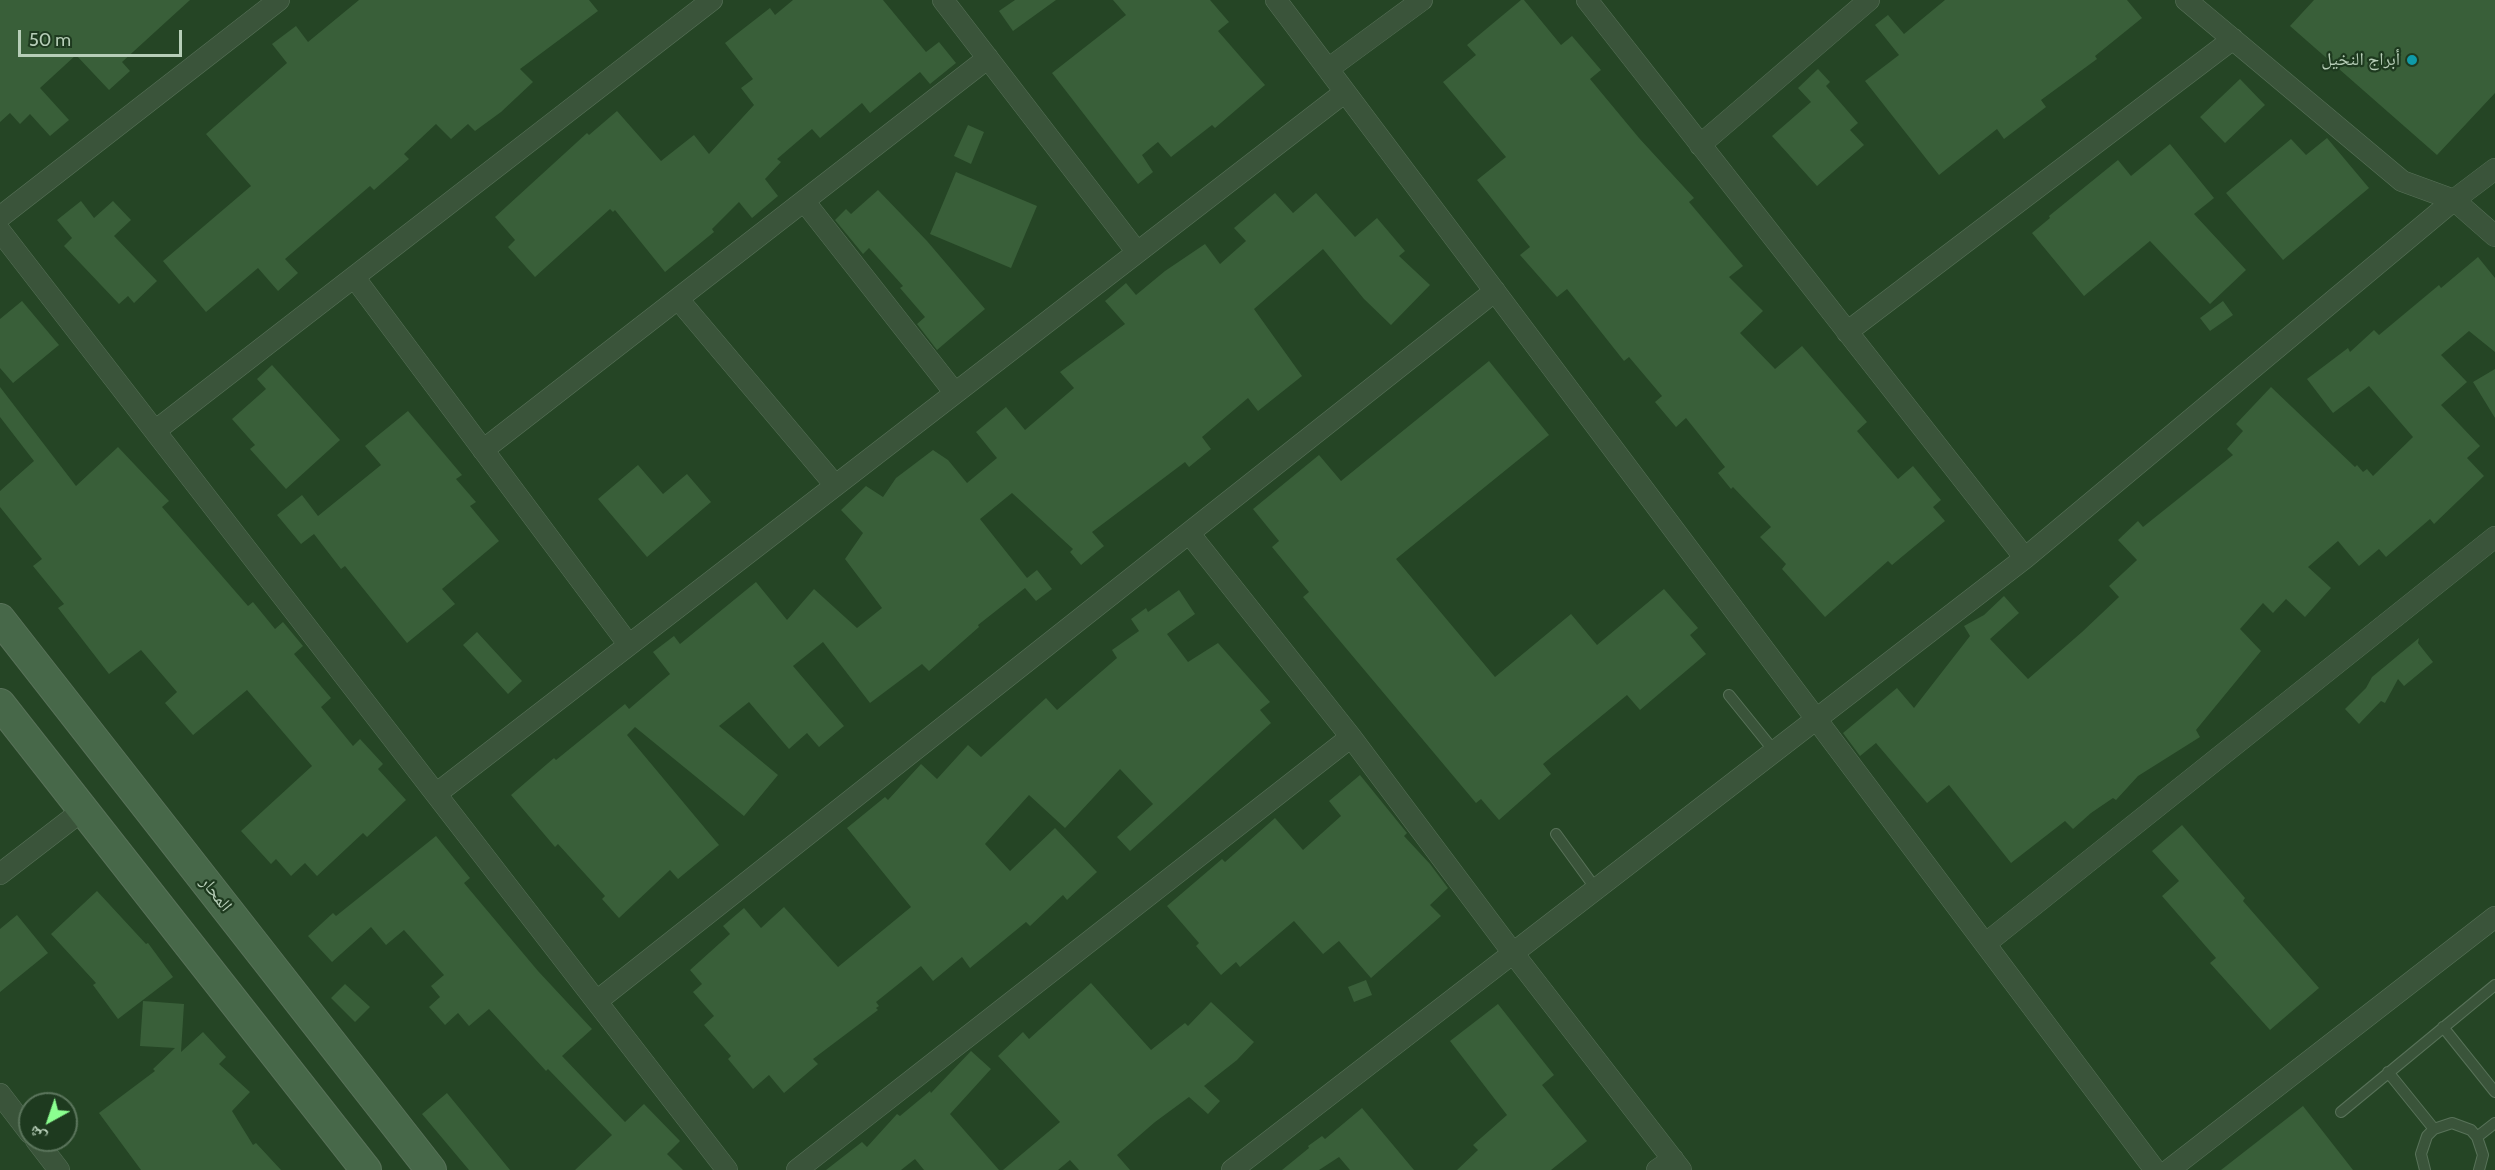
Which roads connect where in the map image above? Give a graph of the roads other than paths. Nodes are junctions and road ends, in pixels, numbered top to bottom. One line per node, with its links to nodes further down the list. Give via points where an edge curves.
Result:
1 (279, 0): 17 (street)
2 (712, 0): 21 (street)
3 (943, 0): 10 (street)
4 (1276, 0): 11 (street)
5 (1422, 0): 11 (street)
6 (1587, 0): 13 (street)
7 (1869, 0): 13 (street)
8 (2186, 0): 9 (street)
9 (2233, 39): 15 (street, via 2403,181); 24 (street)
10 (988, 58): 16 (street); 20 (street)
11 (1328, 69): 12 (street)
12 (1345, 92): 20 (street); 22 (street)
13 (1700, 145): 24 (street)
14 (2495, 169): 15 (street)
15 (2454, 200): 19 (street); 31 (street)
16 (804, 201): 23 (street); 25 (street)
17 (0, 217)
18 (0, 231): 26 (street)
19 (2495, 237)
20 (1137, 252): 25 (street)
21 (354, 276): 26 (street); 27 (street)
22 (1495, 291): 29 (street); 36 (street)
23 (678, 299): 27 (street); 28 (street)
24 (1847, 332): 31 (street)
25 (955, 393): 28 (street)
26 (155, 431): 39 (street)
27 (483, 450): 33 (street)
28 (835, 485): 33 (street)
29 (1189, 533): 37 (street); 48 (street)
30 (2495, 537): 45 (street)
31 (2025, 558): 36 (street)
32 (0, 619): 62 (street, المحار)
33 (628, 645): 39 (street)
34 (1729, 695): 38 (lane)
35 (0, 704): 40 (street)
36 (1817, 719): 38 (street); 45 (street)
37 (1350, 737): 46 (street); 64 (street)
38 (1775, 752): 43 (street)
39 (436, 794): 48 (street)
40 (83, 810): 42 (street); 61 (street)
41 (1556, 834): 43 (lane)
42 (0, 874)
43 (1596, 889): 46 (street)
44 (2495, 917): 67 (street)
45 (1985, 944): 66 (street)
46 (1513, 953): 59 (street); 65 (street)
47 (2493, 989): 49 (lane)
48 (597, 1001): 63 (street)
49 (2443, 1027): 50 (lane); 51 (lane)
50 (2388, 1072): 53 (lane); 56 (lane)
51 (2495, 1092)
52 (0, 1094): 54 (street)
53 (2341, 1112)
54 (18, 1117)
55 (2495, 1123): 57 (lane)
56 (2434, 1129): 57 (lane, via 2452,1123); 68 (lane, via 2422,1144)
57 (2477, 1137): 69 (lane, via 2483,1155)
58 (42, 1152): 60 (street)
59 (1670, 1166)
60 (50, 1167)
61 (366, 1170)
62 (431, 1170)
63 (727, 1170)
64 (797, 1170)
65 (1232, 1170)
66 (2155, 1170)
67 (2169, 1170)
68 (2425, 1170)
69 (2479, 1170)

